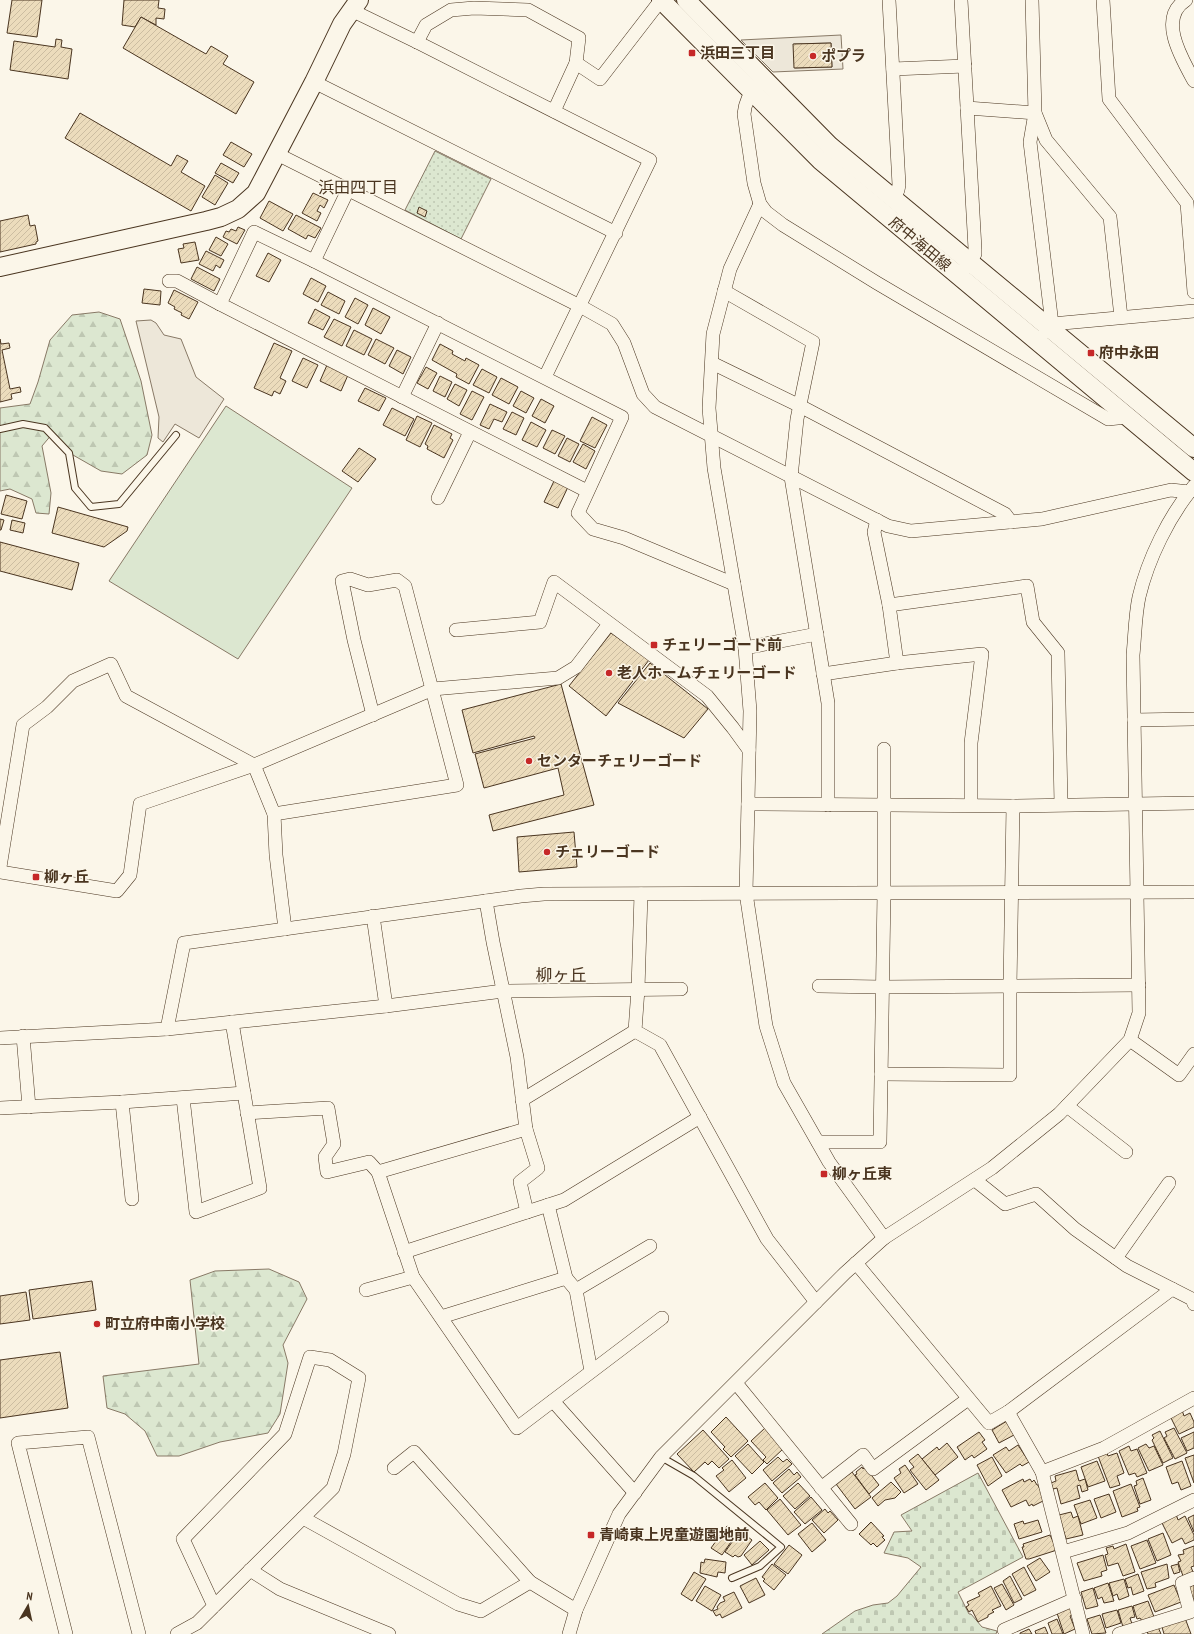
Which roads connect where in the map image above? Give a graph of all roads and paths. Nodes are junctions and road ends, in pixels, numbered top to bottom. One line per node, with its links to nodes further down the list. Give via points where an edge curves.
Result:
1 (661, 0): 10 (street, via 600,79); 15 (main road, 府中海田線)
2 (686, 0): 15 (main road, 府中海田線)
3 (889, 0): 12 (street)
4 (961, 0): 11 (street)
5 (1032, 0): 18 (street)
6 (1103, 0): 29 (street, via 1109,99 1187,203)
7 (1181, 1): 13 (street, via 1171,21 1177,51)
8 (355, 5): 9 (street); 14 (main road, via 342,24)
9 (417, 42): 10 (street, via 426,25 451,10 528,10 579,38); 17 (street)
10 (576, 63): 17 (street)
11 (965, 66): 12 (street); 16 (street)
12 (893, 69): 21 (street, via 899,185)
13 (1194, 81)
14 (314, 82): 19 (main road); 23 (street)
15 (758, 86): 21 (main road, 府中海田線); 22 (street, via 745,104 744,114 754,183); 26 (main road, 府中海田線, via 820,160)
16 (968, 108): 18 (street); 26 (street, via 975,254)
17 (554, 111): 23 (street, via 650,160)
18 (1035, 113): 33 (street, via 1046,140 1110,217); 35 (street, via 1030,142)
19 (277, 154): 20 (street); 25 (main road, via 256,193 238,209 221,217)
20 (348, 190): 24 (street); 31 (street)
21 (894, 199): 26 (main road, 府中海田線)
22 (760, 204): 28 (street, via 730,269); 40 (street, via 783,225 836,258 1101,415 1108,419)
23 (616, 233): 31 (street)
24 (314, 261): 30 (street, via 254,232); 34 (street)
25 (0, 267)
26 (964, 269): 35 (main road, 府中海田線)
27 (169, 281): 30 (street, via 177,282)
28 (724, 290): 36 (street, via 713,334); 39 (street, via 813,342)
29 (1194, 292)
30 (220, 304): 38 (street)
31 (580, 306): 37 (street); 44 (street, via 612,324 624,343 643,394 655,408)
32 (1194, 311): 33 (street)
33 (1121, 317): 35 (street)
34 (438, 323): 37 (street); 38 (street)
35 (1046, 331): 40 (main road, 府中海田線); 45 (main road, 府中海田線)
36 (712, 363): 39 (street); 44 (street)
37 (545, 377): 49 (street, via 622,417)
38 (402, 397): 42 (street)
39 (800, 406): 47 (street); 52 (street, via 1005,514)
40 (1127, 417): 46 (main road, 府中海田線)
41 (0, 429): 43 (lane, via 23,424 45,428 69,453 75,488 91,507 119,504)
42 (470, 432): 49 (street); 50 (street)
43 (176, 436)
44 (712, 436): 47 (street); 53 (street, via 714,468)
45 (1194, 448)
46 (1194, 472)
47 (791, 477): 51 (street); 57 (street)
48 (1192, 489): 52 (street, via 1170,490 1042,519); 64 (street, via 1174,514 1151,560 1139,598 1132,655)
49 (587, 491): 53 (street, via 578,513 593,529 624,538)
50 (438, 498)
51 (877, 520): 52 (street, via 888,526 911,531); 54 (street, via 874,532)
52 (1011, 522)
53 (734, 584): 58 (street)
54 (889, 605): 59 (street); 71 (street, via 1028,586 1033,622 1058,653)
55 (609, 624): 56 (street, via 554,582 540,622); 61 (street, via 576,667 558,678); 66 (street, via 707,696)
56 (456, 630)
57 (817, 634): 58 (street); 60 (street)
58 (746, 648): 66 (street, via 750,711)
59 (897, 663): 60 (street); 74 (street, via 982,654 971,743)
60 (823, 674): 72 (street, via 828,703)
61 (433, 689): 62 (street); 62 (street, via 405,586 397,580 368,585 350,579 342,581); 76 (street, via 458,784)
62 (373, 715): 67 (street)
63 (1194, 719): 64 (street)
64 (1134, 720): 68 (street)
65 (884, 749): 73 (street)
66 (749, 750): 70 (street)
67 (254, 765): 76 (street); 77 (street, via 126,696 111,664 73,681 47,707 23,725); 78 (street, via 140,804 130,875 117,891)
68 (1136, 803): 69 (street); 71 (street); 80 (street)
69 (1194, 803)
70 (748, 804): 72 (street); 82 (street)
71 (1061, 804): 75 (street)
72 (828, 805): 73 (street)
73 (884, 805): 74 (street); 83 (street)
74 (971, 805): 75 (street)
75 (1013, 806): 79 (street)
76 (274, 814): 87 (street)
77 (0, 867)
78 (0, 872)
79 (1011, 892): 80 (street); 83 (street); 90 (street)
80 (1138, 892): 81 (street); 88 (street)
81 (1194, 892)
82 (746, 893): 83 (street); 84 (street); 114 (street, via 766,1026 784,1083)
83 (884, 893): 91 (street)
84 (641, 894): 85 (street, via 544,894); 92 (street)
85 (486, 901): 86 (street); 94 (street)
86 (373, 916): 87 (street); 95 (street)
87 (285, 929): 97 (street, via 184,943)
88 (1139, 985): 90 (street); 101 (street, via 1139,1013)
89 (819, 986): 91 (street)
90 (1010, 986): 91 (street); 103 (street, via 1010,1075)
91 (882, 987): 103 (street)
92 (638, 989): 93 (street); 94 (street); 98 (street)
93 (681, 989)
94 (503, 991): 95 (street); 106 (street, via 517,1057)
95 (386, 1006): 96 (street)
96 (232, 1022): 97 (street); 104 (street)
97 (167, 1029): 99 (street)
98 (635, 1030): 106 (street); 112 (street, via 660,1045)
99 (24, 1036): 100 (street); 109 (street)
100 (0, 1038)
101 (1130, 1040): 102 (street, via 1180,1075); 108 (street)
102 (1193, 1057)
103 (881, 1074): 114 (street, via 880,1142)
104 (244, 1093): 105 (street); 111 (street)
105 (183, 1098): 107 (street); 111 (street, via 196,1212 260,1188)
106 (522, 1100): 113 (street)
107 (122, 1102): 109 (street); 119 (street)
108 (1067, 1106): 115 (street); 117 (street)
109 (29, 1107): 110 (street)
110 (0, 1108)
111 (247, 1113): 116 (street, via 328,1108 334,1144 325,1157 327,1172 369,1162)
112 (700, 1117): 120 (street, via 564,1200); 133 (street, via 767,1238)
113 (526, 1129): 116 (street); 121 (street, via 538,1168 520,1182)
114 (818, 1142): 122 (street)
115 (1126, 1152)
116 (378, 1172): 124 (street)
117 (975, 1180): 122 (street); 125 (street, via 1005,1204 1036,1194 1074,1229)
118 (1169, 1183): 125 (street)
119 (132, 1199)
120 (548, 1205): 121 (street); 128 (street)
121 (527, 1212): 124 (street)
122 (884, 1238): 126 (street)
123 (650, 1246): 131 (street)
124 (404, 1252): 127 (street)
125 (1116, 1258): 129 (street)
126 (856, 1264): 133 (street); 139 (street)
127 (413, 1277): 130 (street); 134 (street)
128 (566, 1278): 131 (street); 134 (street)
129 (1172, 1289): 132 (street); 141 (street)
130 (366, 1290)
131 (576, 1290): 136 (street)
132 (1193, 1300)
133 (816, 1302): 137 (street)
134 (441, 1317): 140 (street, via 517,1428)
135 (662, 1318): 136 (street)
136 (591, 1371): 140 (street)
137 (736, 1383): 142 (street); 145 (street)
138 (1194, 1398): 144 (street, via 1104,1448)
139 (968, 1399): 141 (street, via 988,1423); 145 (street, via 873,1469 863,1455)
140 (553, 1401): 146 (street)
141 (1008, 1412): 144 (street)
142 (661, 1457): 146 (street); 152 (lane, via 694,1476 781,1546 760,1566)
143 (394, 1468): 154 (street, via 414,1452)
144 (1042, 1472): 150 (street)
145 (821, 1488): 149 (street)
146 (635, 1492): 157 (street, via 619,1514)
147 (1194, 1500): 150 (street, via 1128,1532)
148 (303, 1518): 151 (street); 154 (street, via 458,1604 481,1611); 156 (street, via 333,1488 344,1454 359,1378 330,1360 310,1357 285,1434 184,1539)
149 (851, 1524)
150 (1063, 1552): 155 (street)
151 (250, 1570): 156 (street); 162 (street, via 280,1589)
152 (732, 1578)
153 (1194, 1578): 165 (street, via 1182,1583 1190,1612)
154 (530, 1582): 157 (street)
155 (1075, 1599): 158 (street); 164 (street)
156 (214, 1606): 161 (street, via 197,1623)
157 (576, 1610): 163 (street)
158 (1004, 1630)
159 (66, 1634): 160 (street, via 18,1443 88,1437)
160 (139, 1634)
161 (177, 1634)
162 (389, 1634)
163 (569, 1634)
164 (1083, 1634)
165 (1119, 1634)

